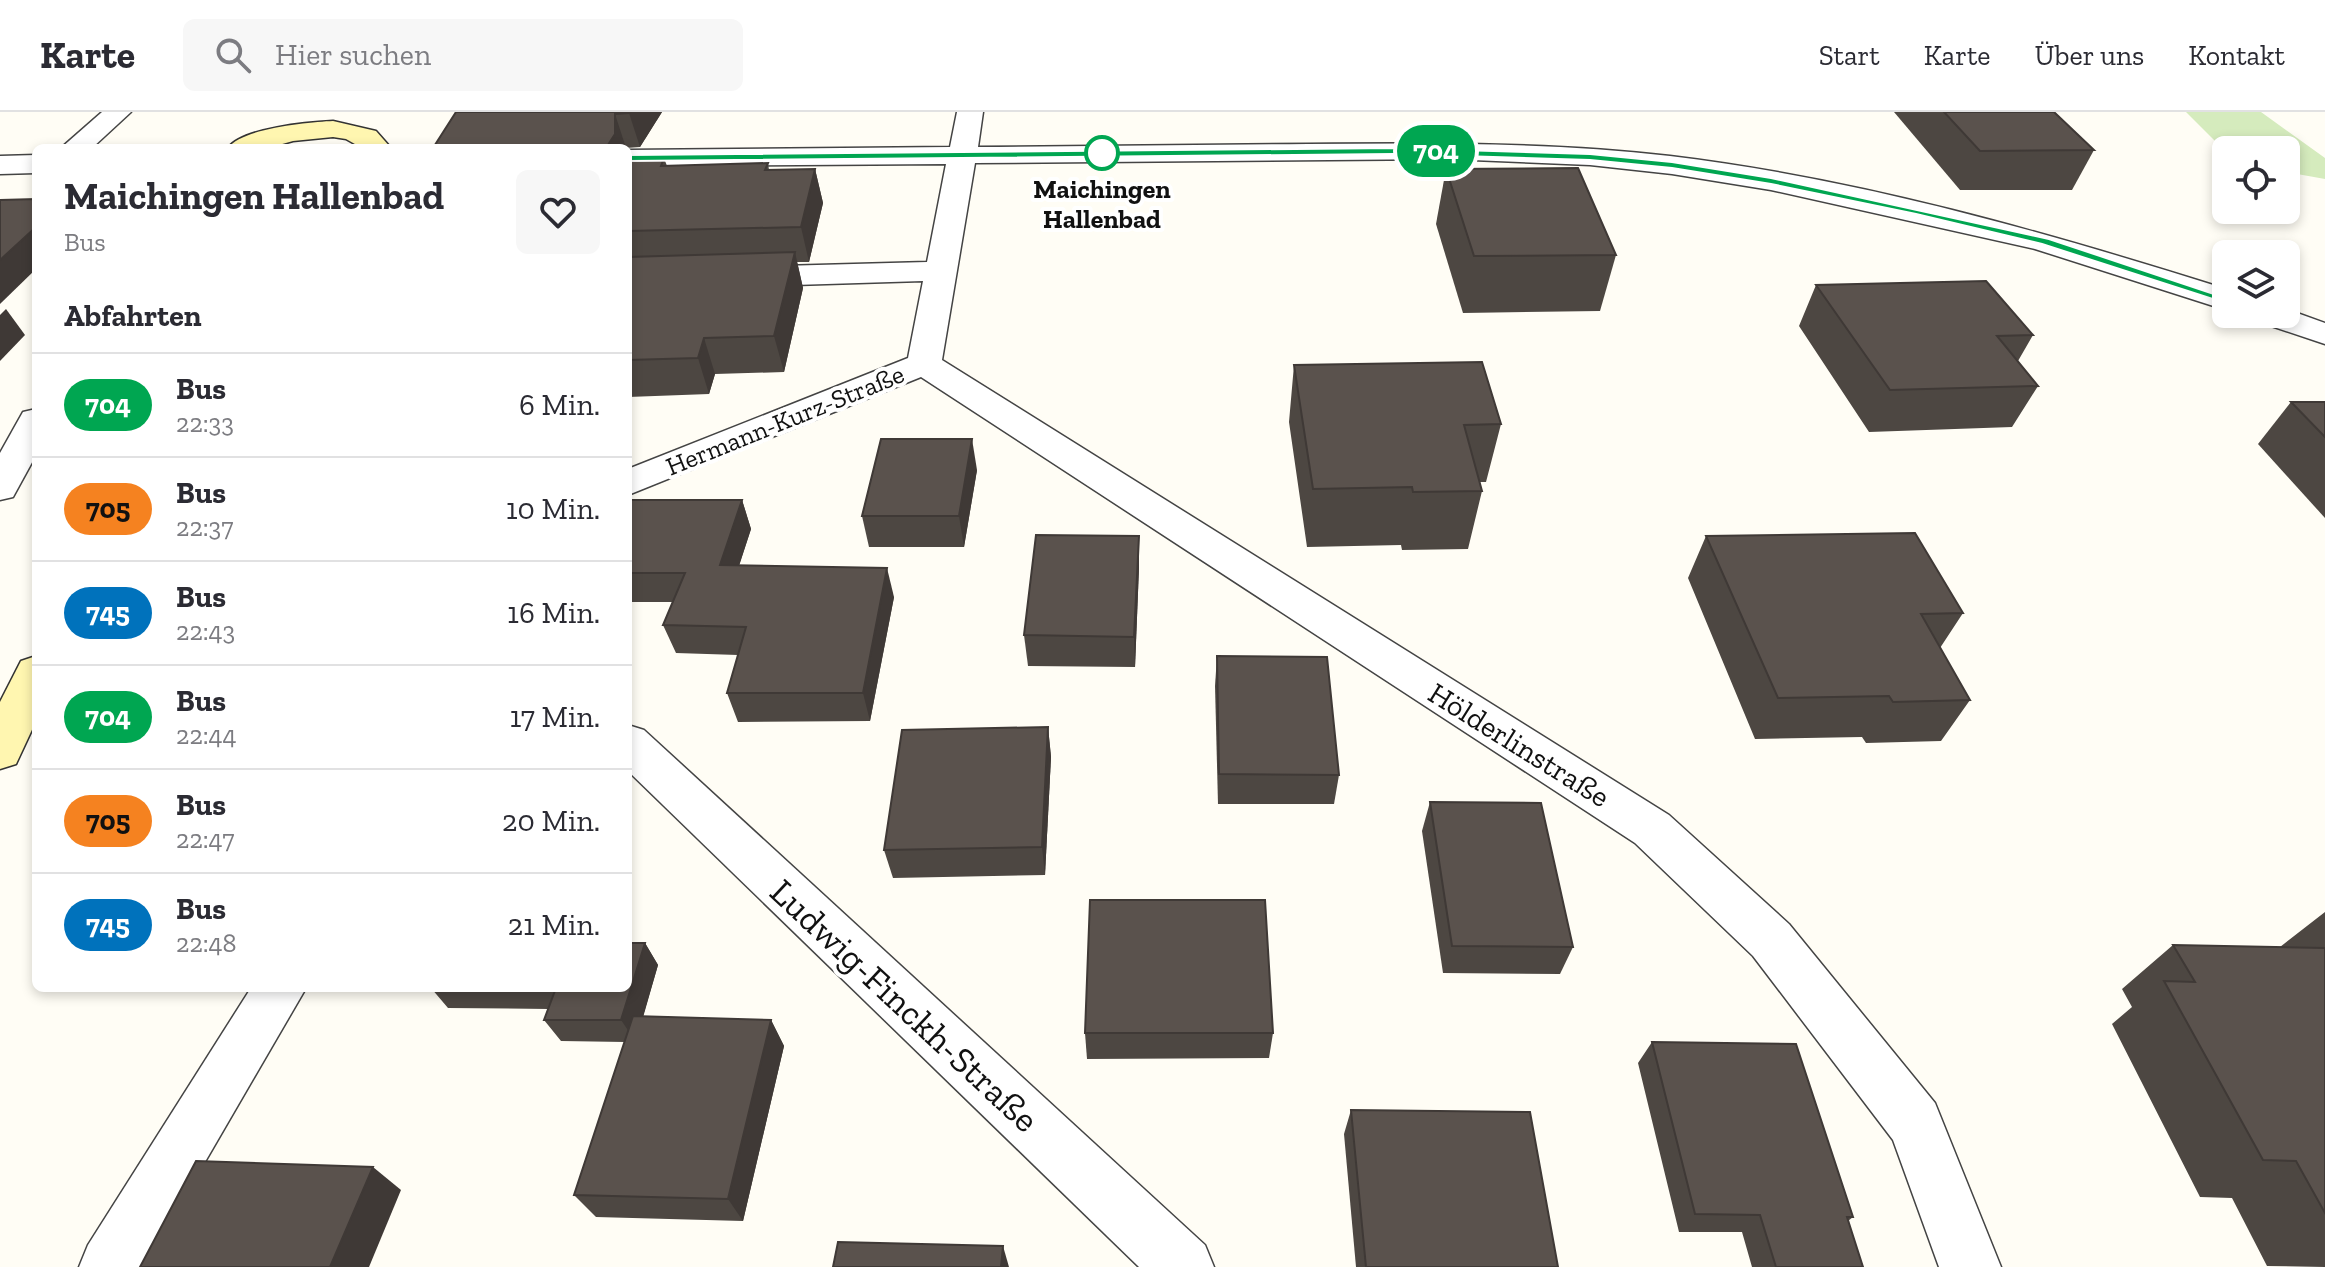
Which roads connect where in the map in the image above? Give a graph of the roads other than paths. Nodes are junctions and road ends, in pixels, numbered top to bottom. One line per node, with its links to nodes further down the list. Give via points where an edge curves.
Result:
1 (118, 112): 4 (street)
2 (970, 112): 7 (street, Hermann-Kurz-Straße)
3 (329, 120): 5 (main road); 6 (main road)
4 (80, 144)
5 (254, 144)
6 (375, 144)
7 (963, 156): 8 (street); 11 (street, Hermann-Kurz-Straße); 13 (street, via 1448,151 1672,165 1771,181 2045,242)
8 (632, 158)
9 (32, 164): 10 (street)
10 (0, 165)
11 (942, 271): 12 (street); 16 (street, Hermann-Kurz-Straße)
12 (632, 280)
13 (2212, 296)
14 (2300, 325): 15 (street)
15 (2325, 334)
16 (924, 364): 19 (street, Hermann-Kurz-Straße); 26 (street, Hölderlinstraße, via 1652,829 1771,940 1915,1123)
17 (32, 427): 18 (street)
18 (2, 479)
19 (632, 481)
20 (32, 681): 22 (main road)
21 (632, 747): 25 (street, Ludwig-Finckh-Straße)
22 (0, 751)
23 (278, 992): 24 (street)
24 (110, 1267)
25 (1183, 1267)
26 (1970, 1267)

